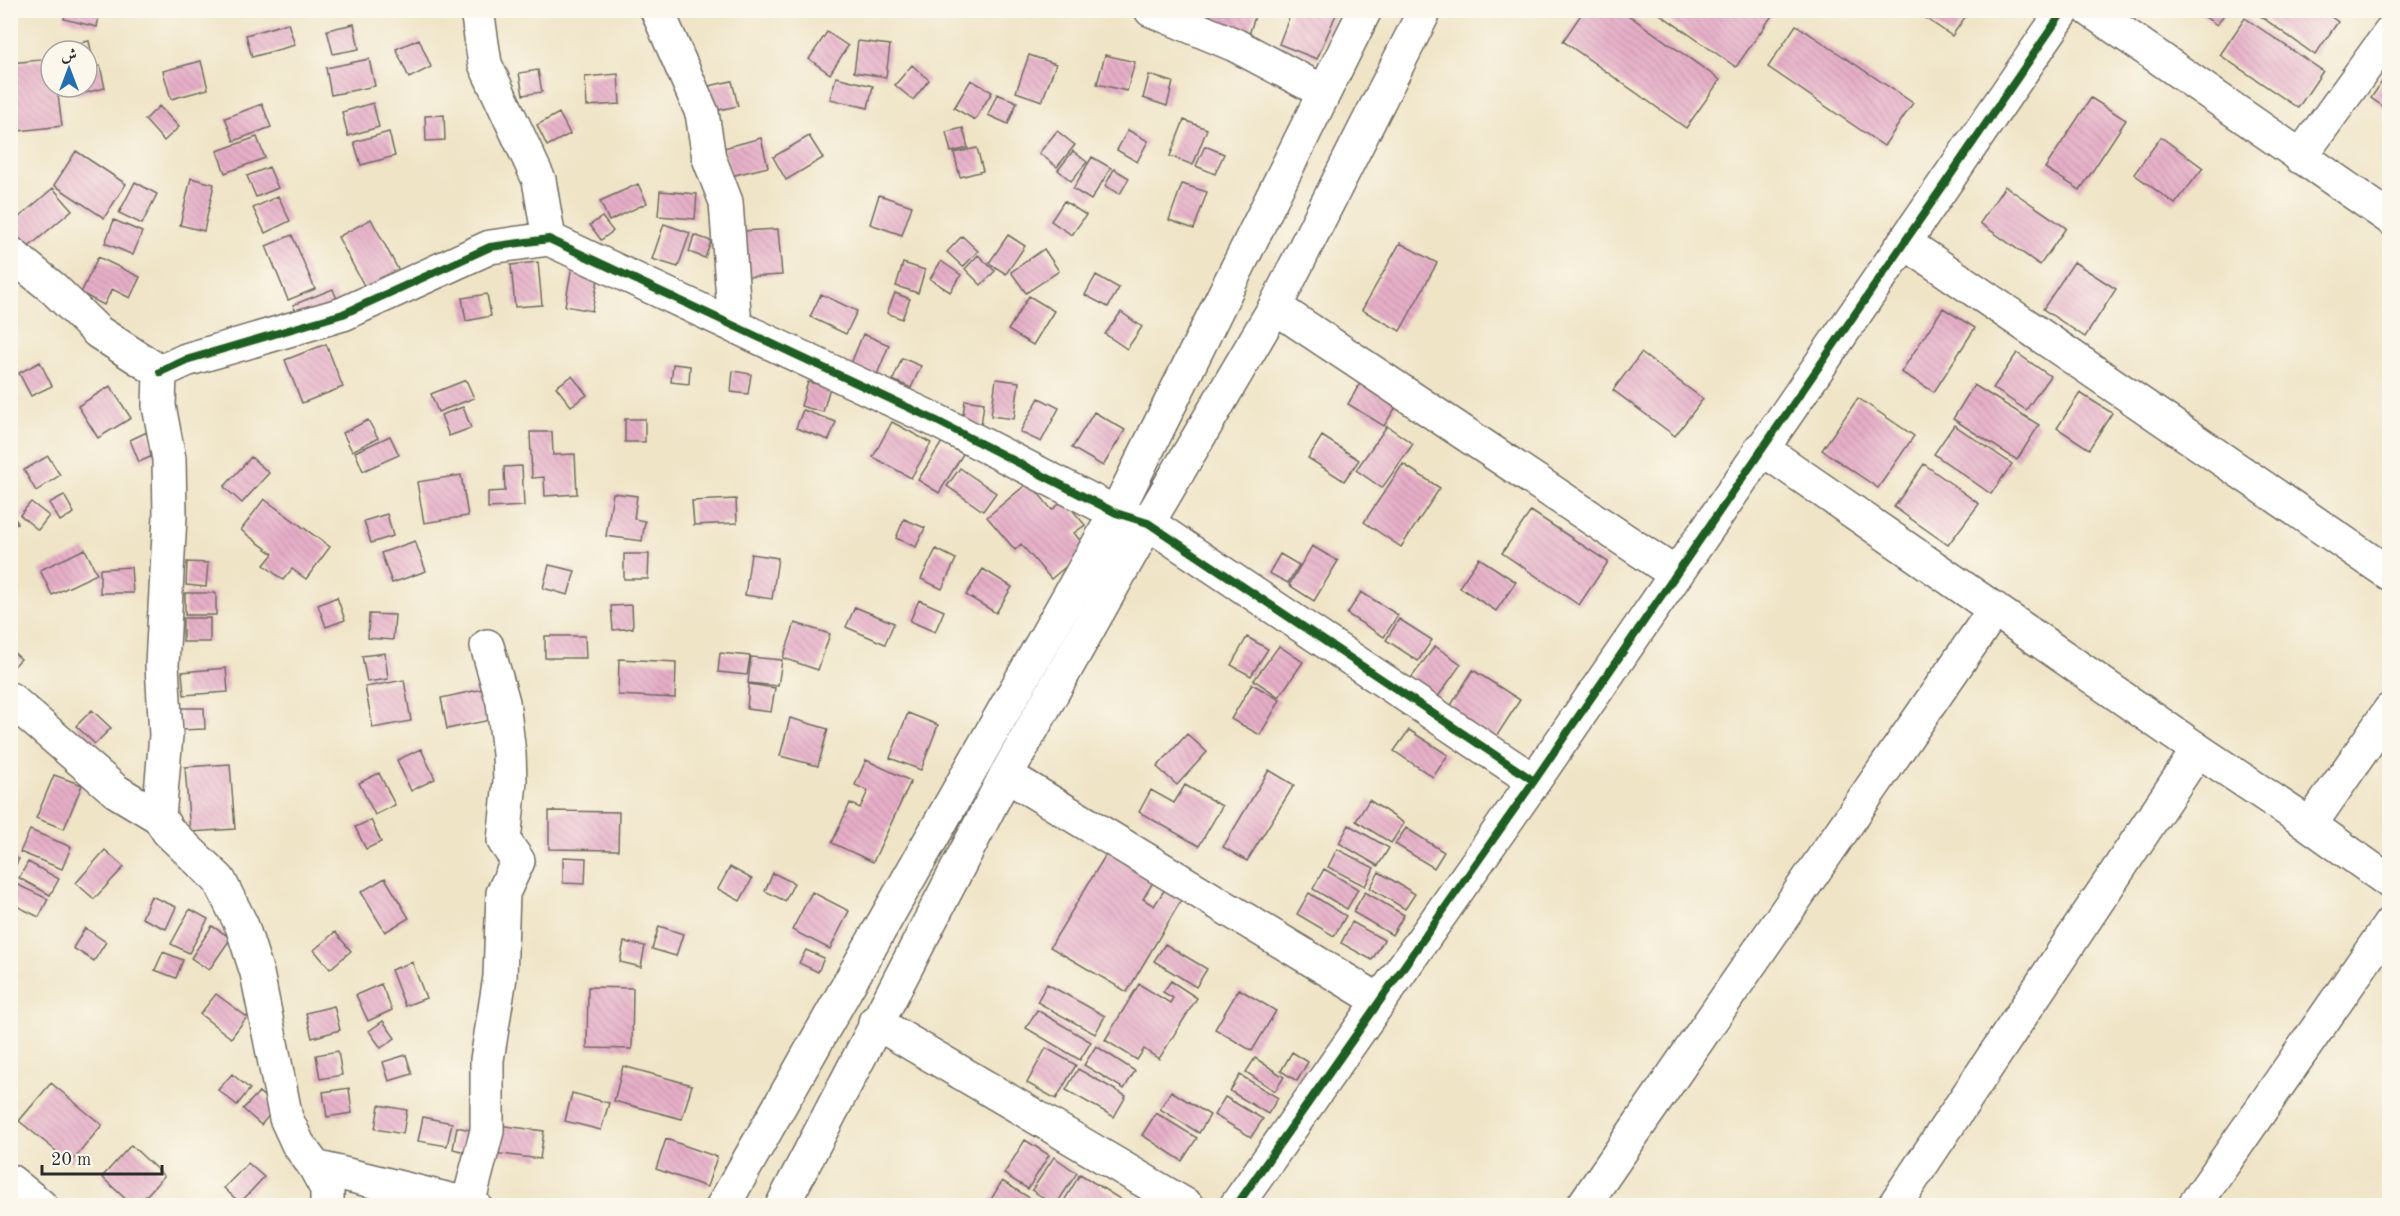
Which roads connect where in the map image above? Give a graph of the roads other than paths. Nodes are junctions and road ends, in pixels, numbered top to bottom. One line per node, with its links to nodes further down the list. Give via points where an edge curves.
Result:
1 (477, 10): 12 (main road, via 485,64 539,180)
2 (657, 10): 16 (main road, via 702,113 709,158 726,202)
3 (1151, 10): 9 (main road, via 1235,45)
4 (1365, 10): 9 (main road)
5 (1425, 10): 15 (main road)
6 (2064, 10): 13 (main road)
7 (2090, 10): 10 (main road)
8 (2390, 33): 10 (main road)
9 (1324, 92): 19 (main road)
10 (2300, 157): 11 (main road)
11 (2390, 218)
12 (549, 238): 16 (main road); 17 (main road, via 490,247 343,314 186,360)
13 (1904, 242): 18 (main road); 22 (main road)
14 (10, 253): 17 (main road, via 98,332)
15 (1275, 307): 20 (main road); 21 (main road)
16 (735, 327): 19 (main road, via 935,420)
17 (160, 372): 30 (main road, via 159,406 169,459 170,516 162,665 166,735)
18 (1761, 448): 21 (main road); 23 (main road)
19 (1116, 513): 20 (main road); 42 (main road)
20 (1148, 523): 28 (main road); 29 (main road)
21 (1674, 573): 29 (main road)
22 (2390, 574)
23 (1995, 609): 27 (main road); 45 (main road)
24 (487, 646): 39 (main road, via 503,702 509,754 504,841 518,861 503,893 501,977 487,1060 487,1131)
25 (10, 699): 30 (main road, via 116,791)
26 (2390, 710): 31 (main road)
27 (2198, 750): 31 (main road); 46 (main road)
28 (1006, 774): 34 (main road); 35 (main road)
29 (1534, 780): 34 (main road)
30 (159, 817): 36 (main road, via 168,831 219,880 242,926 257,973 286,1118)
31 (2310, 825): 32 (main road)
32 (2390, 882)
33 (2390, 924): 47 (main road)
34 (1380, 1001): 38 (main road)
35 (875, 1022): 43 (main road); 44 (main road)
36 (315, 1167): 39 (main road); 41 (main road, via 327,1190)
37 (10, 1181): 40 (main road)
38 (1250, 1201)
39 (472, 1205)
40 (41, 1206)
41 (327, 1206)
42 (723, 1206)
43 (782, 1206)
44 (1187, 1206)
45 (1583, 1206)
46 (1894, 1206)
47 (2194, 1206)

